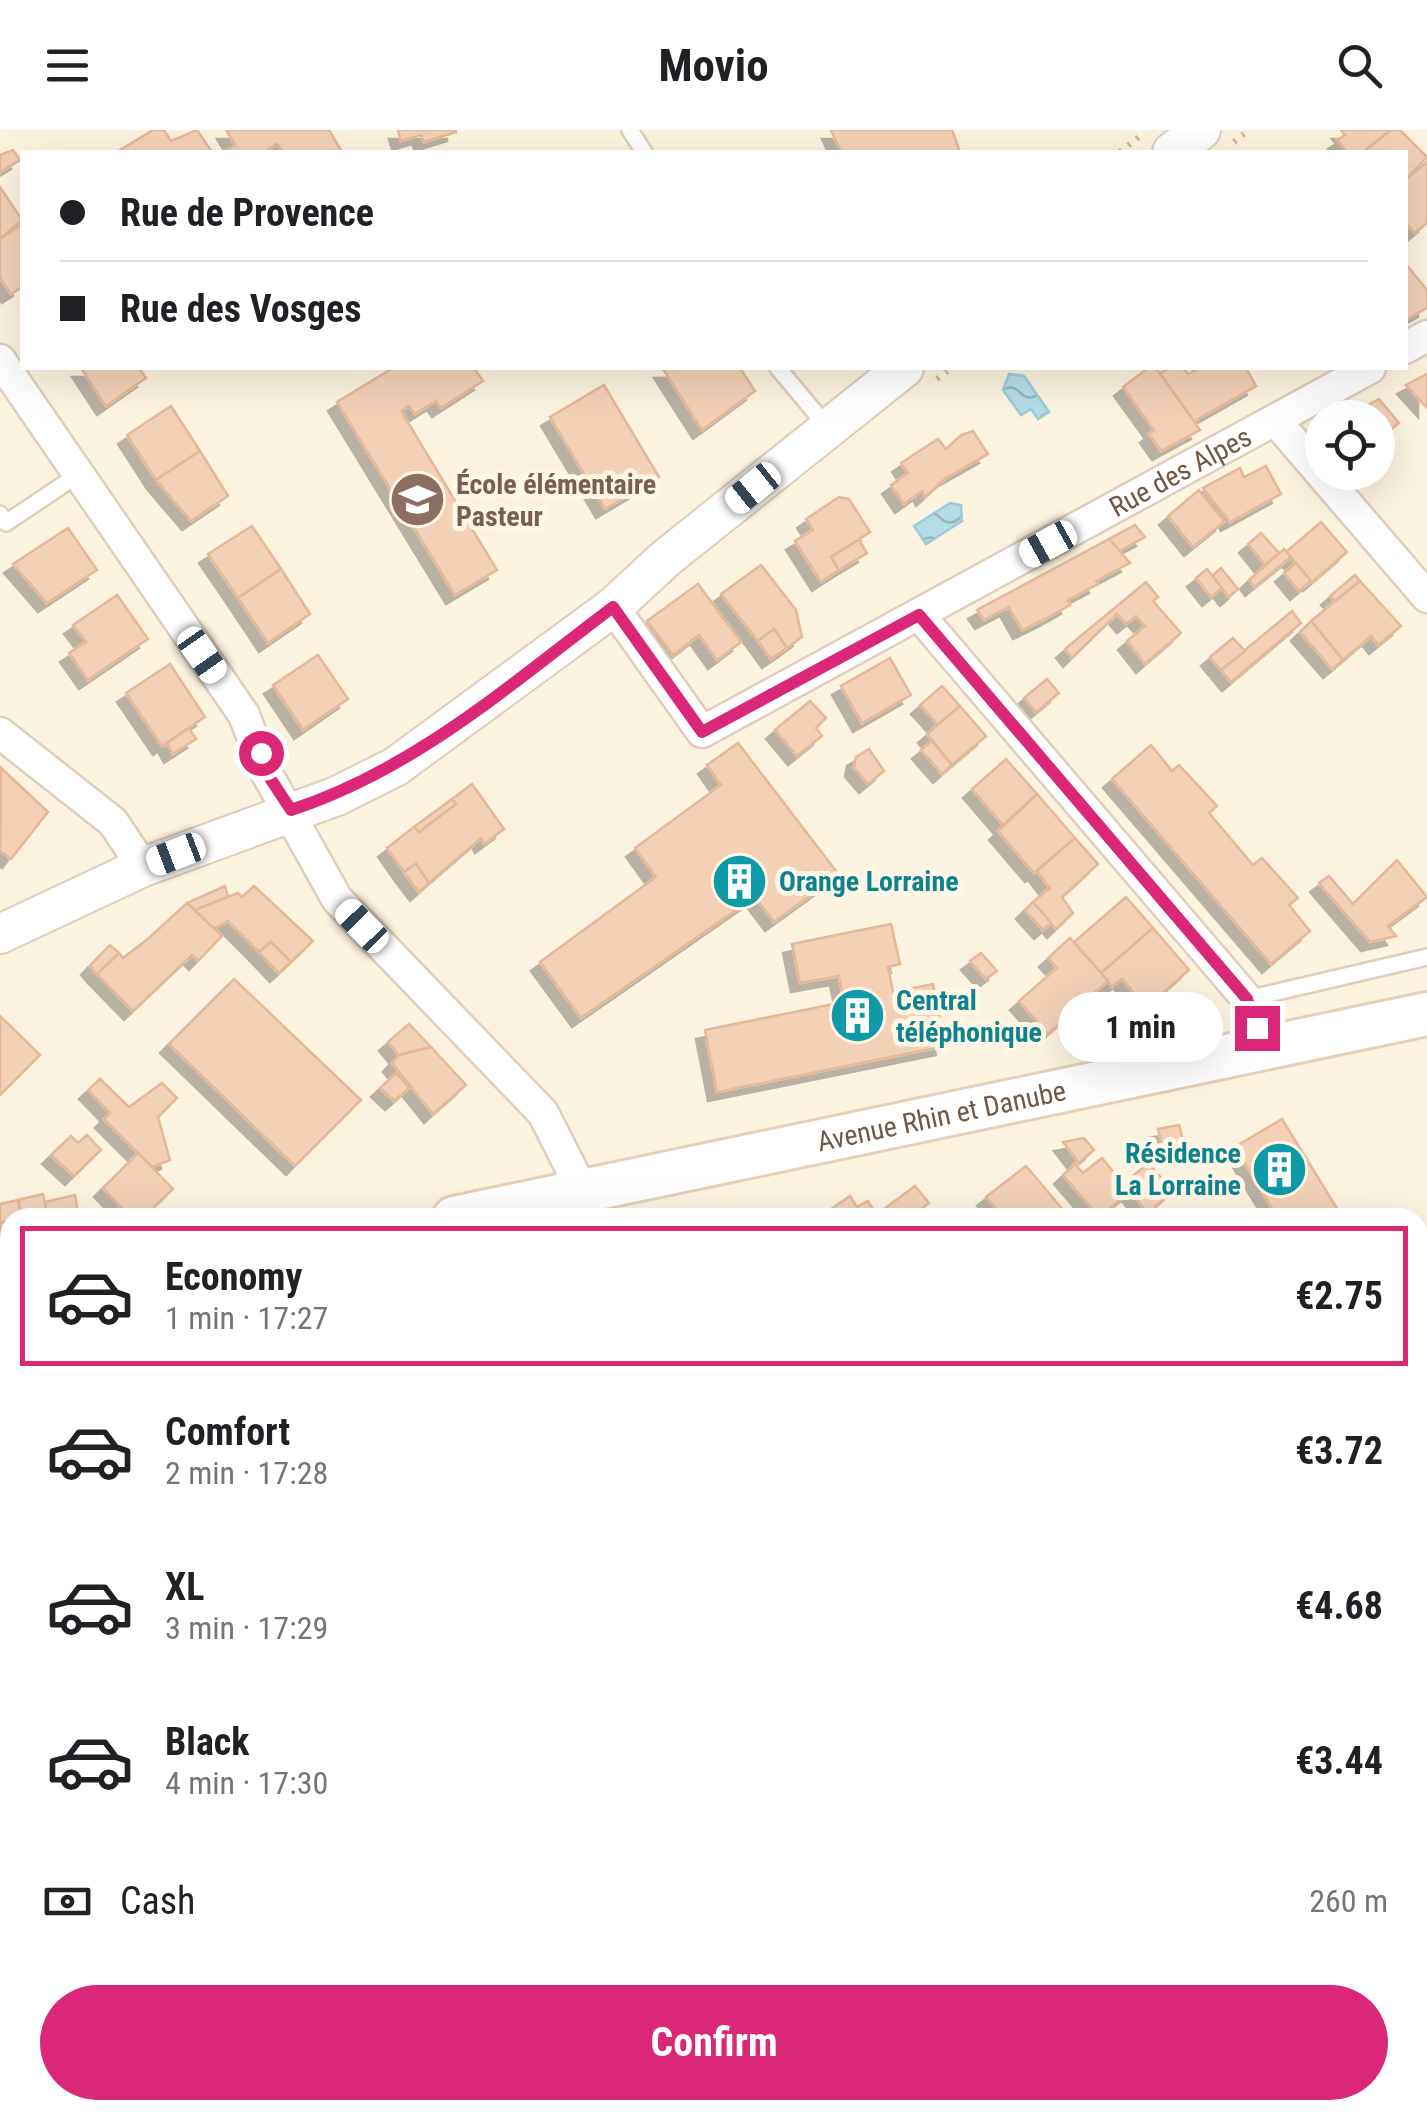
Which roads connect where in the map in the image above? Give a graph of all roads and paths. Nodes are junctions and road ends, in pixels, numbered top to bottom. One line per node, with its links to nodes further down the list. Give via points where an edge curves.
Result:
1 (1200, 130): 2 (street)
2 (1175, 150)
3 (0, 360): 9 (street)
4 (780, 370): 8 (lane)
5 (901, 370): 8 (street)
6 (1366, 370): 7 (street, Rue des Alpes)
7 (1275, 420): 11 (street); 13 (street, Rue des Alpes)
8 (828, 428): 12 (street)
9 (79, 474): 10 (lane, via 6,523); 15 (street, via 244,715 266,772)
10 (0, 514)
11 (1427, 597)
12 (613, 607): 13 (street, Rue des Alpes, via 702,732); 15 (street, via 395,767)
13 (919, 615): 19 (street)
14 (0, 733): 16 (street, via 113,822)
15 (291, 810): 16 (street); 22 (street, via 337,899 544,1113)
16 (143, 867): 17 (street)
17 (0, 934)
18 (1427, 957): 19 (lane)
19 (1247, 999): 21 (street)
20 (1427, 1014): 21 (main road, Avenue Rhin et Danube)
21 (1265, 1051): 22 (main road, Avenue Rhin et Danube)
22 (582, 1190): 23 (main road, Avenue Rhin et Danube)
23 (500, 1208)

